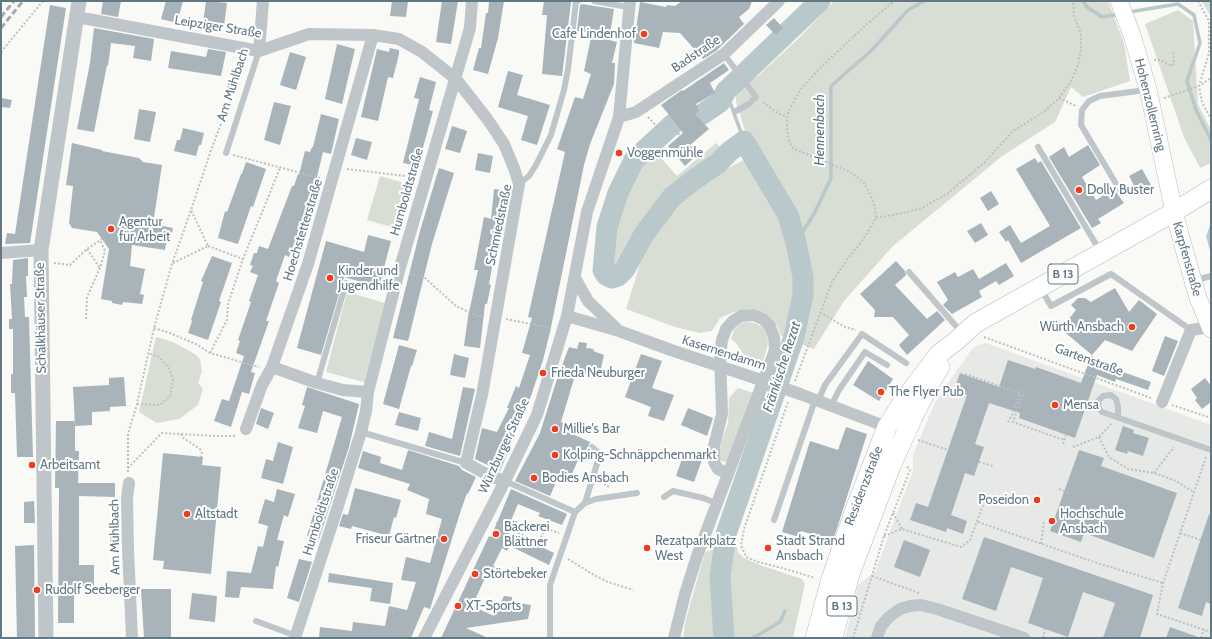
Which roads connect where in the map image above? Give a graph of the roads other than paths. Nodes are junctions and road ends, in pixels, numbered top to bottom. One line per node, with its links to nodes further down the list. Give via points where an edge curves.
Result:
1 (79, 1): 9 (street, Schalkhäuser Straße)
2 (263, 1): 11 (street, Am Mühlbach)
3 (472, 1): 13 (street, Humboldtstraße, via 470,28)
4 (578, 1): 19 (lane, Schmiedstraße, via 566,83 551,135 529,176)
5 (594, 1): 8 (lane)
6 (779, 1): 12 (street, Badstraße)
7 (1119, 1): 14 (main road, Hohenzollernring)
8 (629, 4): 16 (street, Würzburger Straße)
9 (77, 18): 11 (street, Leipziger Straße); 25 (street, Schalkhäuser Straße)
10 (373, 34): 11 (street, Leipziger Straße, via 309,34); 13 (street, Leipziger Straße, via 399,39 422,52); 40 (street, Hoechstetterstraße, via 308,264)
11 (254, 50): 18 (lane, Am Mühlbach)
12 (724, 54): 15 (lane, via 756,97 749,104); 16 (street, Badstraße, via 636,112)
13 (456, 79): 19 (street, Leipziger Straße, via 504,144); 42 (street, Humboldtstraße, via 399,271)
14 (1150, 96): 21 (lane, via 1100,96 1089,101 1082,110 1081,125); 22 (main road, Hohenzollernring)
15 (736, 110)
16 (619, 117): 28 (street, Würzburger Straße, via 587,212)
17 (1038, 147): 24 (lane)
18 (226, 153)
19 (519, 184): 53 (street, Schmiedstraße, via 482,395)
20 (1211, 189): 22 (main road, B 13)
21 (1121, 192)
22 (1174, 212): 24 (main road, B 13); 29 (main road, Karpfenstraße)
23 (1, 253): 25 (street)
24 (1101, 253): 31 (main road, B 13)
25 (41, 256): 65 (street, Schalkhäuser Straße)
26 (910, 272): 36 (lane)
27 (1210, 276): 29 (lane)
28 (575, 278): 32 (street, Würzburger Straße); 35 (street, Kasernendamm, via 588,301)
29 (1193, 281): 33 (main road, Karpfenstraße)
30 (346, 283): 41 (lane)
31 (1040, 287): 34 (lane, via 1051,306 1111,274); 36 (main road, B 13, via 976,323)
32 (567, 316): 35 (street, Kasernendamm); 55 (street, Würzburger Straße, via 537,415)
33 (1211, 328): 34 (street)
34 (1191, 330): 44 (street)
35 (619, 331): 39 (street, Kasernendamm)
36 (959, 338): 47 (main road, B 13, via 939,354 920,377); 50 (main road, B 13, via 933,378)
37 (906, 363): 43 (lane, via 862,334)
38 (887, 365): 45 (lane, via 865,352 838,390)
39 (721, 366): 43 (street, Kasernendamm, bridge); 54 (street, via 722,414 714,446 714,462 718,469); 54 (street, via 722,340 726,329 733,321 741,316 753,315 763,319 770,326 775,350)
40 (271, 368): 41 (street); 48 (street, Hoechstetterstraße)
41 (317, 383): 42 (street, via 343,390)
42 (368, 392): 49 (street, Humboldtstraße)
43 (816, 400): 45 (street, Kasernendamm); 62 (lane)
44 (1162, 402)
45 (831, 406): 47 (street, Kasernendamm)
46 (1118, 417): 52 (lane)
47 (887, 427): 50 (main road); 70 (main road, Residenzstraße / B 13, via 841,549)
48 (246, 429)
49 (361, 432): 53 (lane); 64 (street, Humboldtstraße)
50 (910, 437): 71 (main road, Residenzstraße / B 13, via 891,466 850,574)
51 (592, 447): 59 (lane, via 600,454)
52 (1210, 450)
53 (466, 463): 55 (street)
54 (727, 473): 60 (street)
55 (505, 481): 61 (lane); 67 (street, Würzburger Straße)
56 (128, 483): 66 (street, Am Mühlbach)
57 (637, 493): 59 (lane)
58 (664, 497): 60 (lane, via 673,491)
59 (585, 503): 61 (lane)
60 (716, 503): 69 (street, via 694,564)
61 (575, 512): 68 (lane, via 550,585)
62 (774, 520)
63 (256, 621): 64 (lane)
64 (295, 637)
65 (46, 638)
66 (132, 638)
67 (424, 638)
68 (550, 638)
69 (674, 638)
70 (815, 638)
71 (833, 638)
72 (877, 638): 73 (street, via 881,626 889,617 900,609 921,605)
73 (1024, 638)

